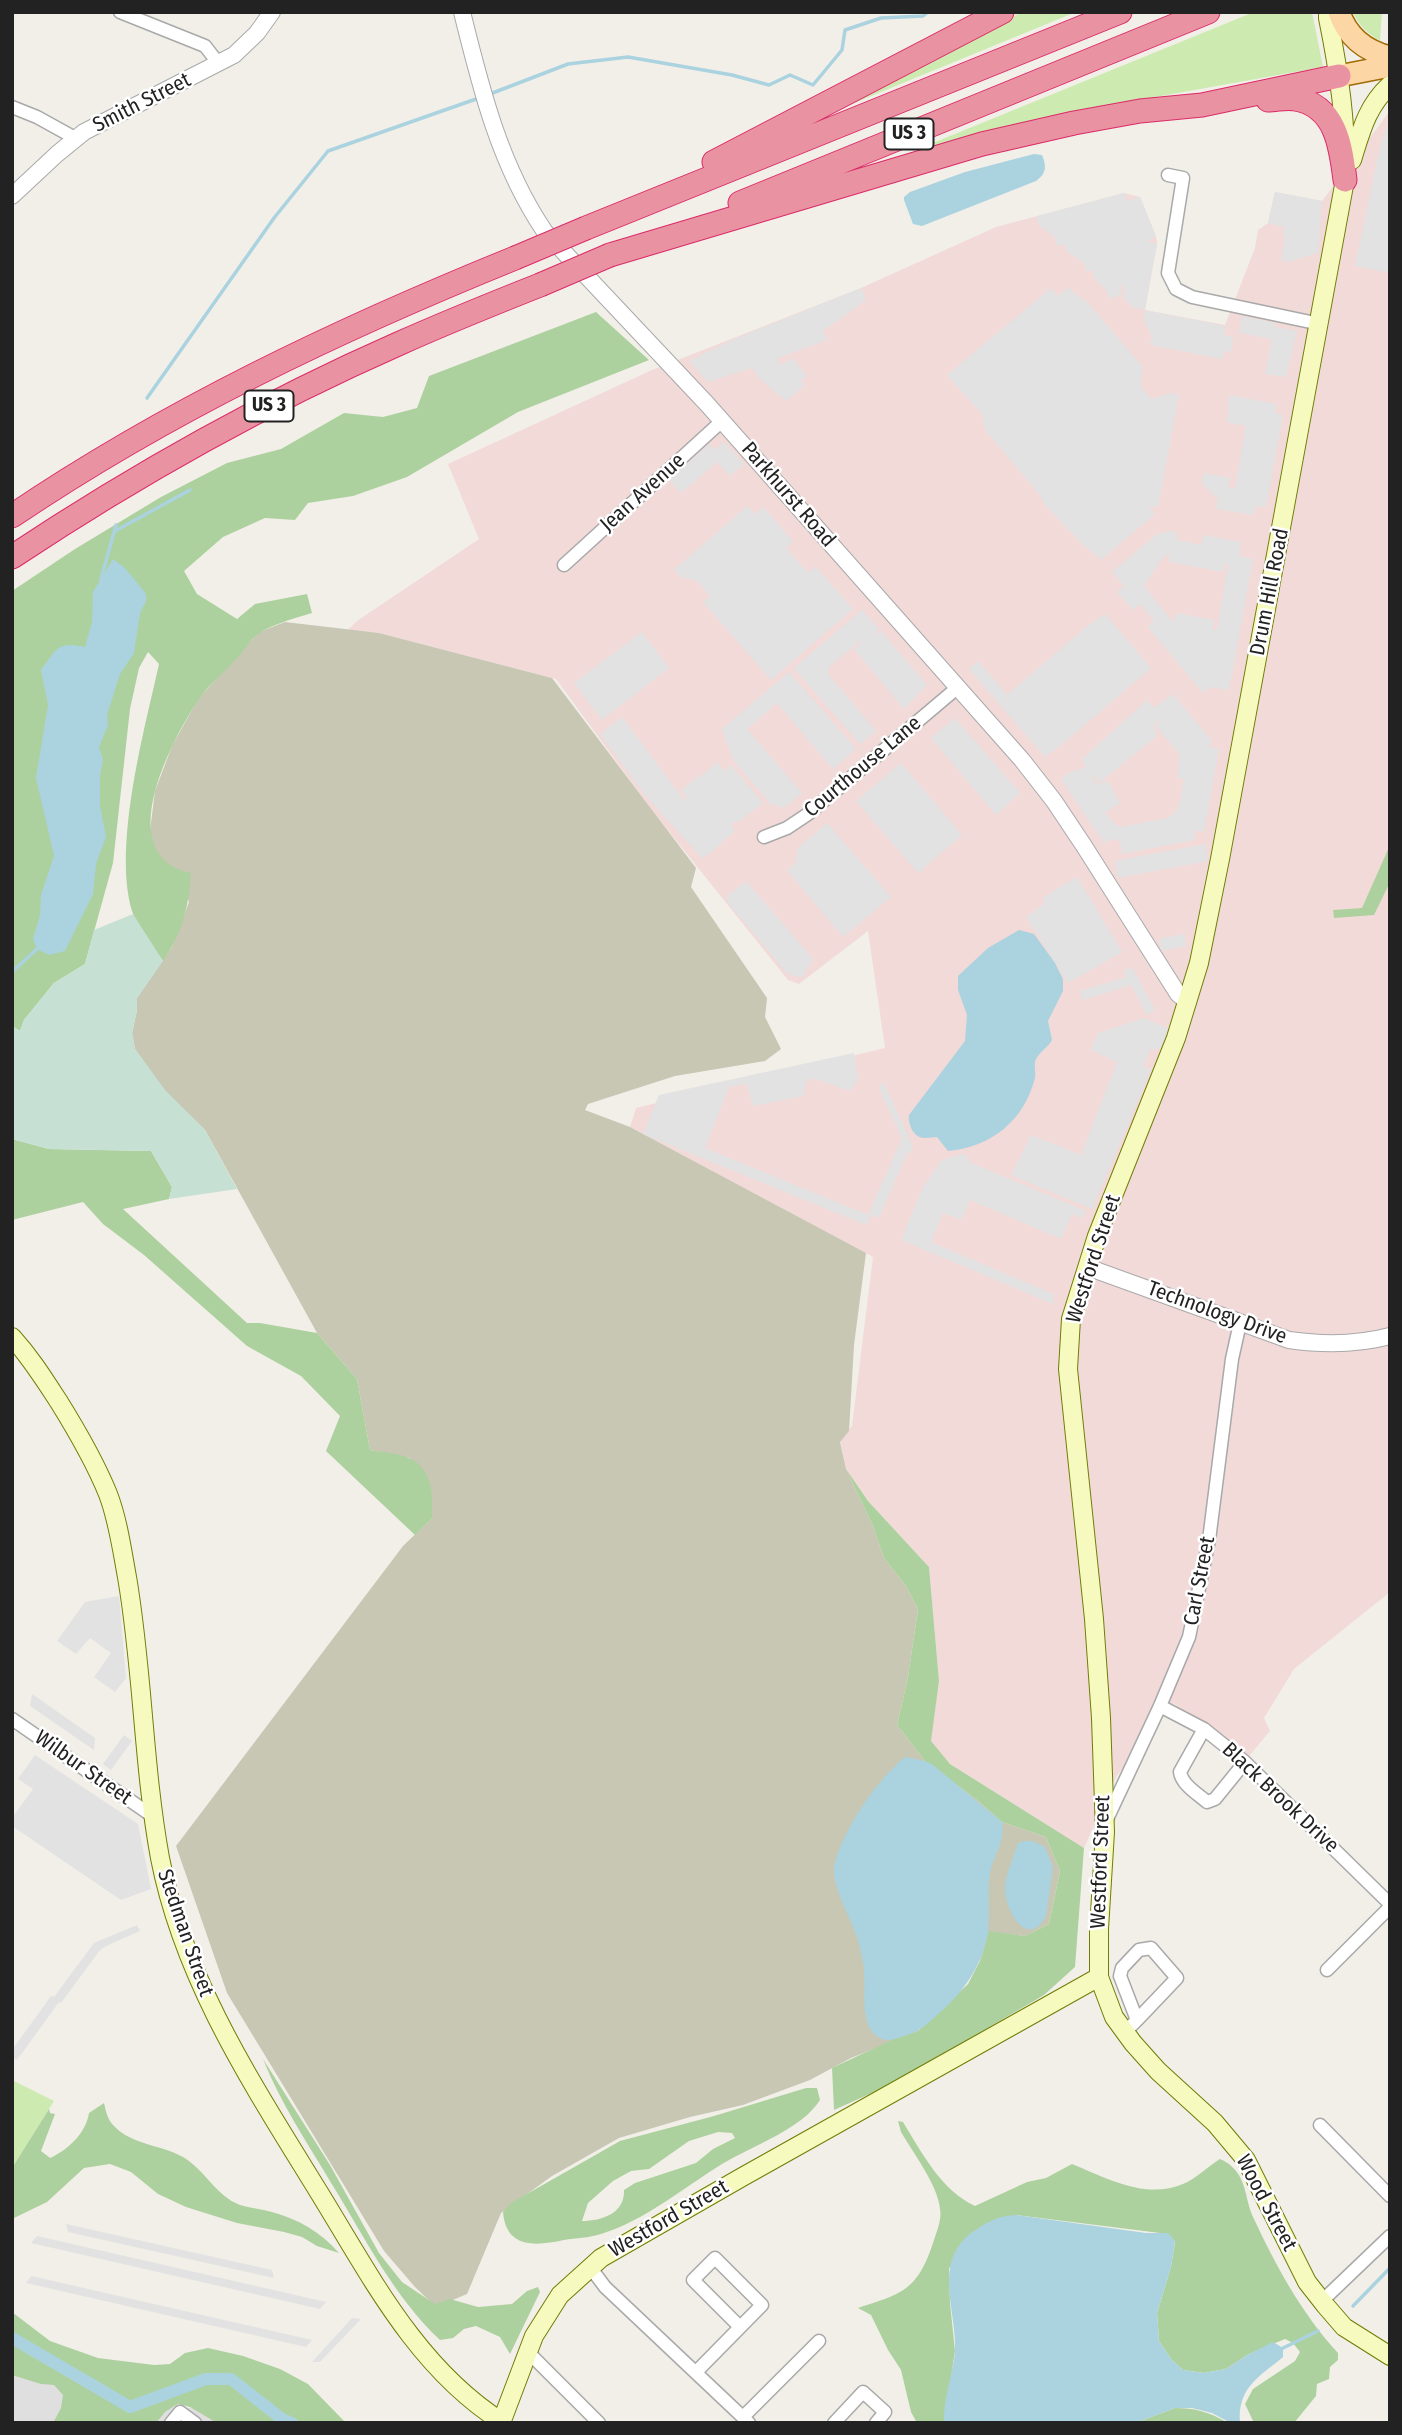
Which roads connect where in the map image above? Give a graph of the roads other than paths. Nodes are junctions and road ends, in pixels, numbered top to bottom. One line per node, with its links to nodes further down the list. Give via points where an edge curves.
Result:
1 (120, 12): 10 (street, via 205,46)
2 (272, 12): 10 (street, Smith Street, via 246,45)
3 (462, 12): 23 (street, Parkhurst Road, via 486,103 530,210 545,232)
4 (1002, 12): 20 (highway)
5 (1120, 12): 20 (highway, US 3)
6 (1208, 12): 21 (highway, US 3)
7 (1328, 12): 12 (main road, Drum Hill Road)
8 (1339, 12): 9 (main road, via 1356,40)
9 (1390, 57)
10 (219, 64): 16 (street, Smith Street)
11 (1390, 66): 12 (main road)
12 (1339, 76): 14 (highway); 18 (main road, Drum Hill Road)
13 (1390, 85): 18 (main road, Drum Hill Road, via 1365,118)
14 (1226, 100): 18 (highway, via 1293,98 1313,105 1338,134); 21 (highway, via 1140,111 982,144)
15 (12, 107): 16 (street)
16 (75, 138): 19 (street, Smith Street)
17 (1168, 175): 22 (street, via 1183,178 1168,273 1176,289 1192,298)
18 (1345, 180): 22 (main road, Drum Hill Road)
19 (12, 196)
20 (586, 228): 24 (highway, US 3, bridge, via 388,311 246,379 128,444)
21 (610, 255): 25 (highway, US 3, bridge, via 397,344 249,416 104,498)
22 (1320, 324): 30 (main road, Drum Hill Road)
23 (722, 421): 26 (street, Jean Avenue); 27 (street, Parkhurst Road)
24 (12, 516)
25 (12, 557)
26 (564, 565)
27 (957, 688): 28 (street, Courthouse Lane, via 808,814); 29 (street, Parkhurst Road, via 1054,802)
28 (764, 838)
29 (1156, 961): 30 (street, via 1179,977); 31 (street, Parkhurst Road)
30 (1199, 963): 31 (main road, Drum Hill Road)
31 (1188, 1002): 32 (main road, Westford Street)
32 (1087, 1266): 33 (street, Technology Drive); 41 (main road, Westford Street, via 1071,1320 1068,1369 1094,1619)
33 (1240, 1323): 34 (street, Technology Drive, via 1289,1340 1320,1344); 36 (street, Carl Street, via 1196,1606 1189,1637)
34 (1390, 1336)
35 (12, 1338): 40 (main road, Stedman Street, via 39,1369 78,1432 108,1494 136,1628)
36 (1160, 1706): 38 (street, Black Brook Drive); 41 (street, Carl Street)
37 (12, 1719): 40 (street, Wilbur Street)
38 (1204, 1729): 39 (street, Black Brook Drive); 39 (street, via 1180,1772 1190,1788 1208,1802 1215,1799)
39 (1245, 1762): 42 (street, Black Brook Drive)
40 (154, 1817): 57 (main road, Stedman Street, via 185,1945 208,2001 259,2094 423,2354 455,2387)
41 (1105, 1823): 44 (main road, Westford Street)
42 (1390, 1905): 43 (street)
43 (1326, 1970)
44 (1099, 1978): 45 (main road, Wood Street, via 1114,2017); 49 (main road, Westford Street)
45 (1131, 2026): 45 (street, via 1177,1978 1152,1948 1139,1950 1122,1968); 50 (main road, Wood Street, via 1158,2071 1215,2123 1246,2160 1307,2282)
46 (1320, 2125): 47 (street)
47 (1390, 2196)
48 (1390, 2236): 50 (street)
49 (590, 2267): 53 (main road, Westford Street, via 560,2295); 55 (street, via 605,2287)
50 (1322, 2301): 54 (main road, Wood Street, via 1344,2327)
51 (740, 2327): 51 (street, via 762,2305 715,2258 693,2280); 55 (street)
52 (819, 2341): 56 (street)
53 (528, 2353): 57 (main road, Westford Street); 60 (street)
54 (1390, 2356)
55 (696, 2372): 56 (street)
56 (746, 2420)
57 (501, 2422)
58 (171, 2423): 59 (street, via 180,2412)
59 (195, 2423)
60 (599, 2423)
61 (834, 2423): 62 (street, via 863,2392 886,2412)
62 (876, 2423)

